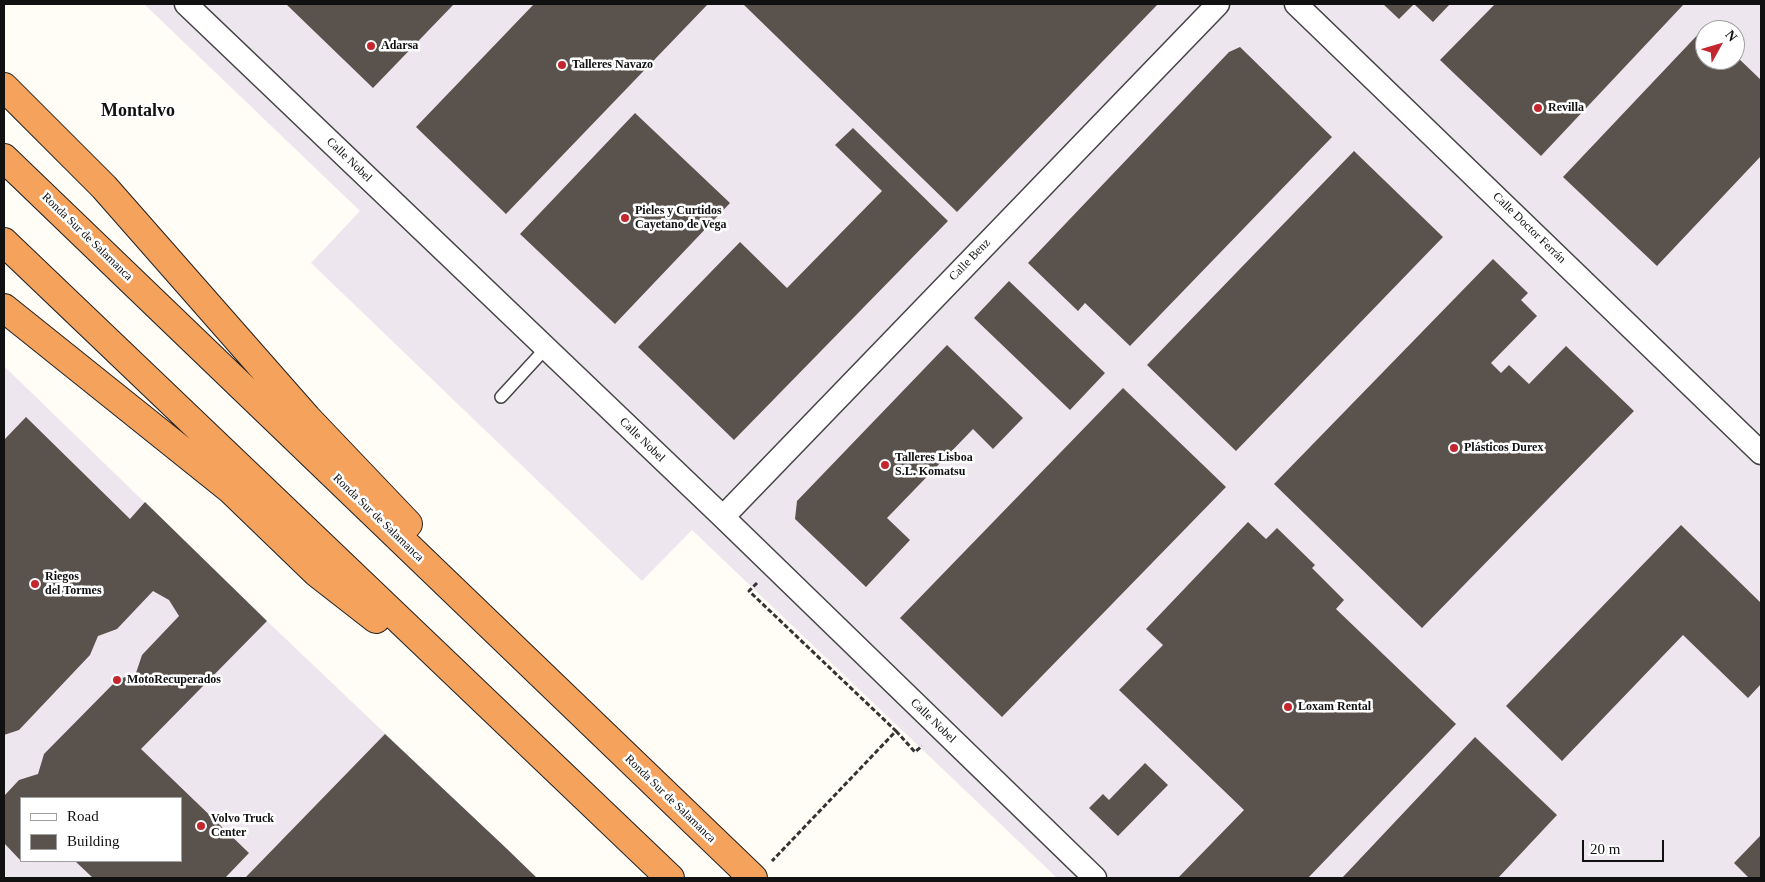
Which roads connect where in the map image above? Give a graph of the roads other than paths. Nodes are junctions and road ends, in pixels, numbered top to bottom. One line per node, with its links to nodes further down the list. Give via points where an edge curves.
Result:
1 (186, 4): 8 (street, Calle Nobel)
2 (1218, 4): 11 (street, Calle Benz)
3 (1296, 4): 10 (street, Calle Doctor Ferrán)
4 (4, 88): 12 (highway, via 104,187)
5 (4, 158): 12 (highway, Ronda Sur de Salamanca)
6 (4, 242): 13 (highway)
7 (4, 308): 13 (highway, via 230,489 317,572)
8 (546, 348): 9 (lane); 11 (street, Calle Nobel)
9 (500, 397)
10 (1761, 453)
11 (723, 517): 16 (street, Calle Nobel)
12 (537, 672): 14 (highway, Ronda Sur de Salamanca)
13 (506, 722): 15 (highway)
14 (761, 871)
15 (670, 878)
16 (1095, 878)

